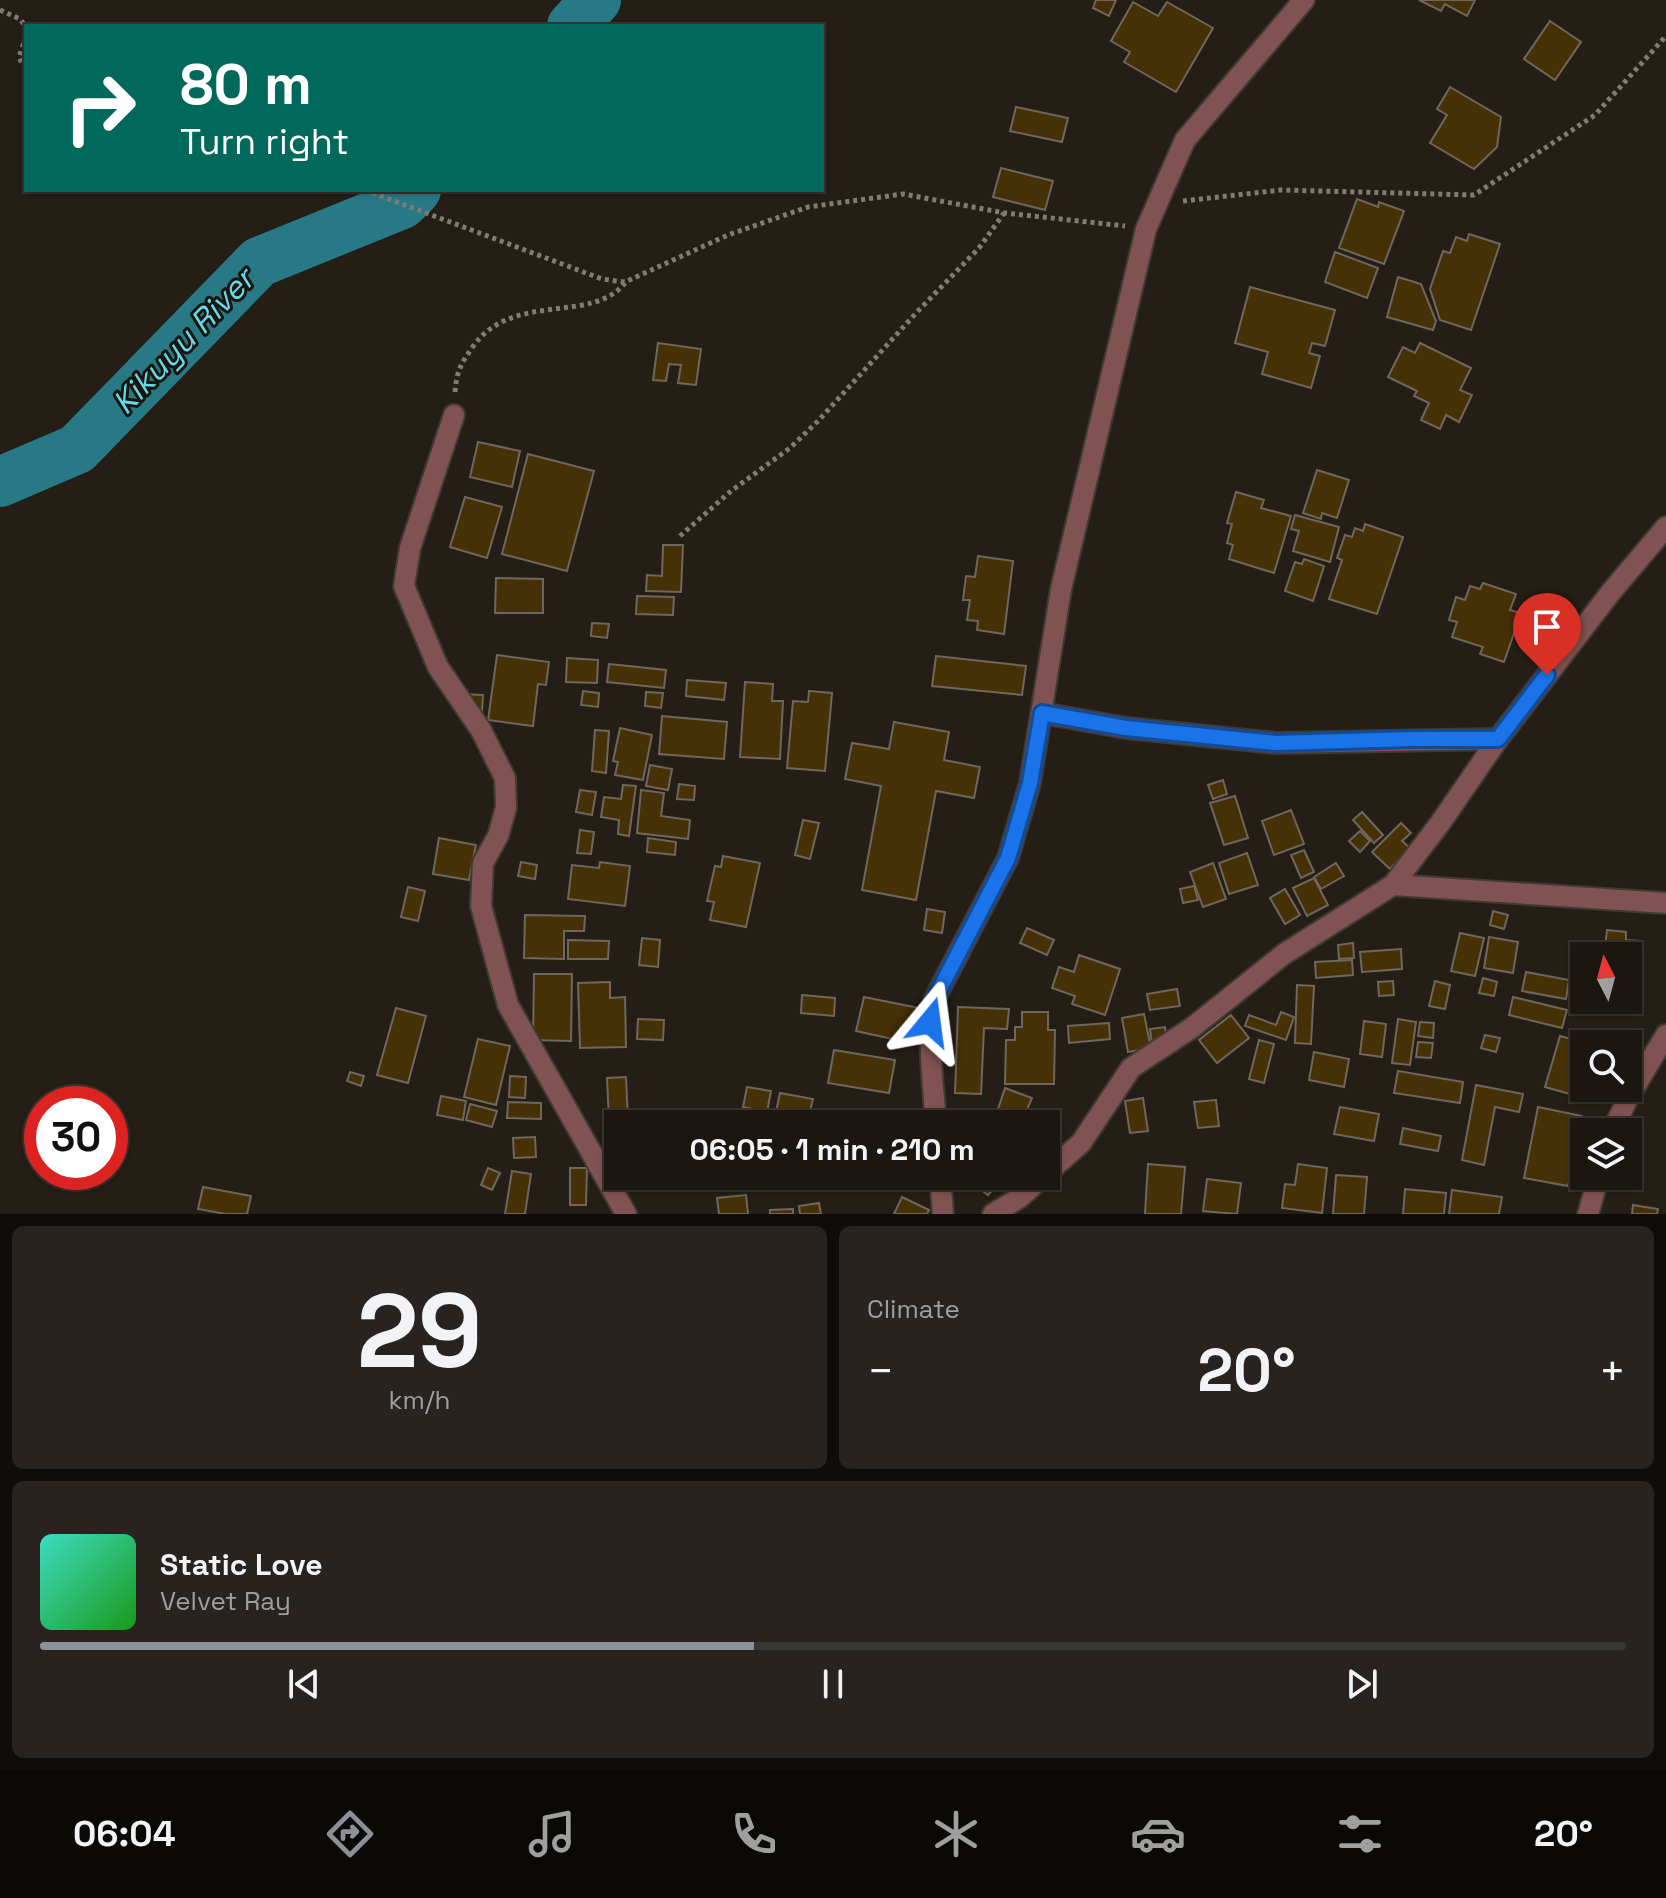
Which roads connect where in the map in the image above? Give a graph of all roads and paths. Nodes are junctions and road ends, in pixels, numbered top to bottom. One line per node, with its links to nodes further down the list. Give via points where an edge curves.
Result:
1 (1304, 0): 8 (street, via 1185,140)
2 (0, 10): 3 (path)
3 (24, 24)
4 (1666, 36): 8 (path, via 1595,115 1474,195 1281,190)
5 (24, 42): 6 (path, via 19,57)
6 (24, 66)
7 (370, 192): 11 (path, via 602,279)
8 (1156, 204): 10 (street)
9 (1005, 213): 10 (path); 11 (path, via 903,194 808,207 728,235); 14 (path, via 979,248 800,439)
10 (1146, 229): 15 (street, via 1061,589)
11 (625, 282): 12 (path, via 608,297 529,312 500,321 479,337 457,370)
12 (454, 415): 26 (street, via 410,548 404,586 438,667 481,730 505,778 506,808 483,863 481,906 508,1005)
13 (1666, 527): 16 (street)
14 (680, 536)
15 (1042, 713): 16 (street, via 1126,728 1276,743); 20 (street, via 1030,783 1008,858 934,1000 930,1053)
16 (1498, 739): 17 (street)
17 (1393, 885): 18 (street); 22 (street, via 1284,954 1193,1027 1131,1068 1081,1143)
18 (1666, 903)
19 (1666, 1035): 21 (street)
20 (935, 1110)
21 (1619, 1118)
22 (1060, 1162)
23 (941, 1190): 27 (street)
24 (1028, 1190): 28 (street)
25 (1595, 1190): 29 (street)
26 (626, 1214)
27 (943, 1214)
28 (993, 1214)
29 (1588, 1214)

